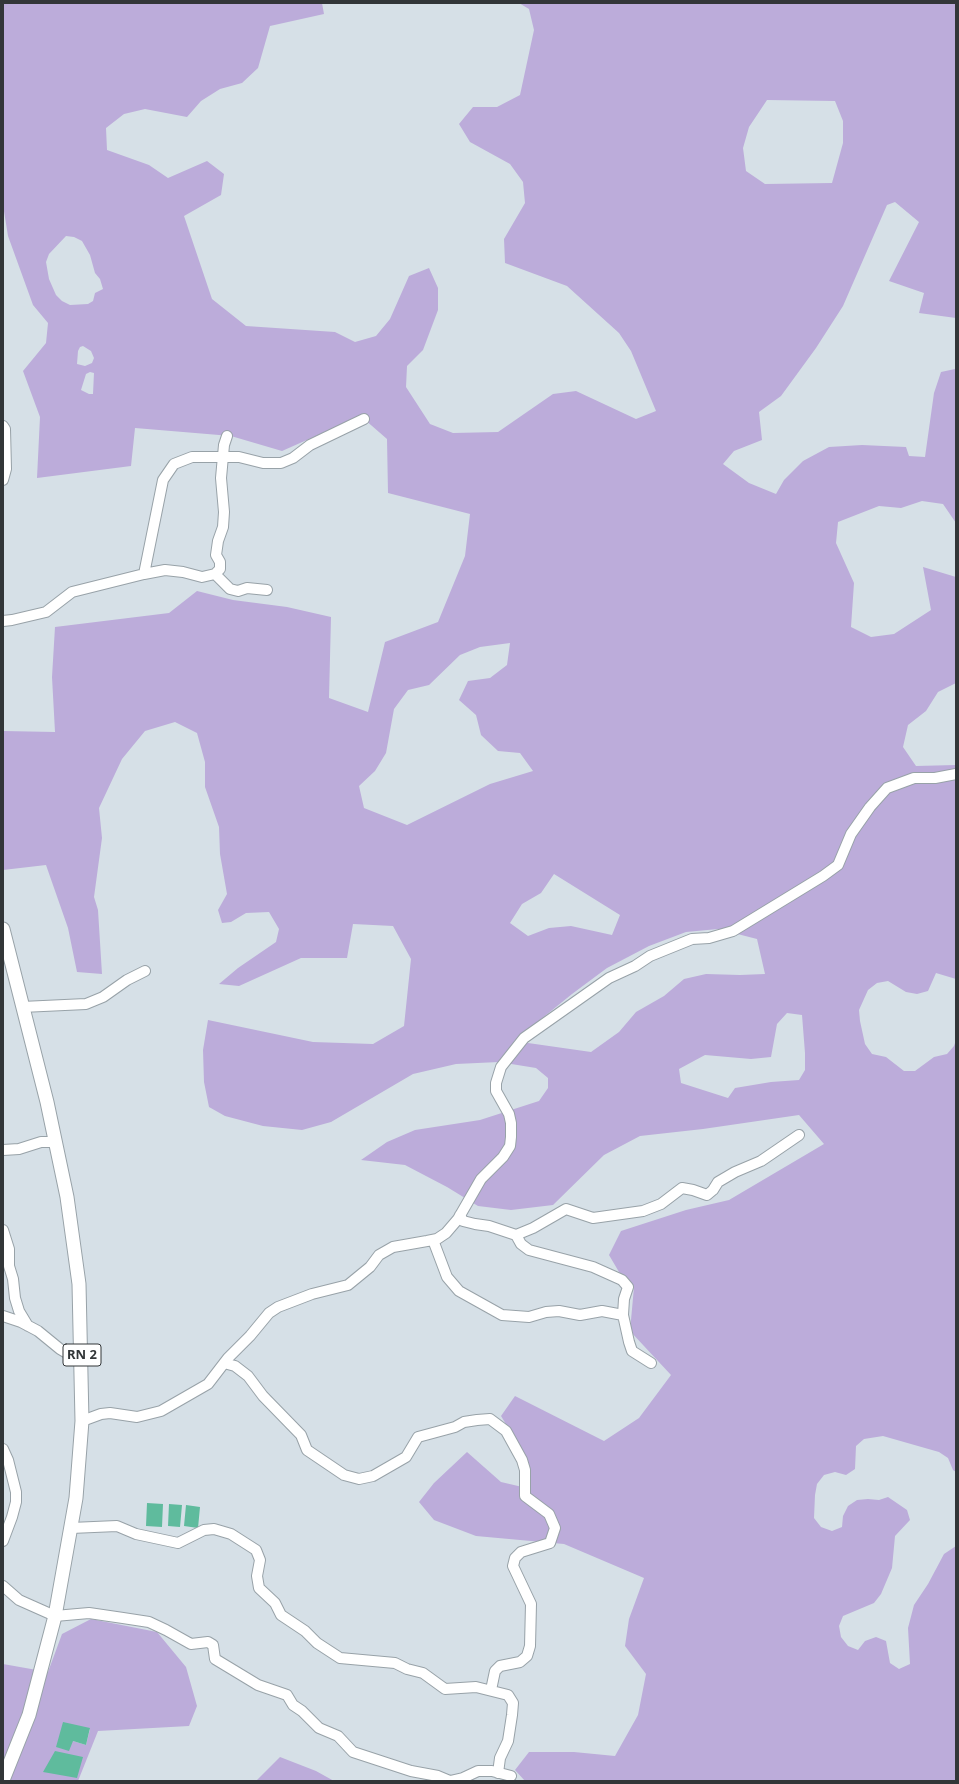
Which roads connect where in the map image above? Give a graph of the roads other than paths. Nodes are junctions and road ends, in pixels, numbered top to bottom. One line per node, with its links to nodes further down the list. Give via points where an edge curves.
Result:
1 (364, 419): 4 (street, via 316,441 282,463)
2 (3, 426): 5 (street)
3 (227, 436): 4 (street)
4 (223, 457): 7 (street, via 192,457 174,464 163,480); 8 (street, via 223,527 216,555 220,569)
5 (4, 458): 6 (street, via 6,468)
6 (3, 480)
7 (144, 574): 8 (street, via 165,570 202,577); 10 (street, via 72,592 46,612)
8 (215, 574): 9 (street, via 230,588 238,591 247,588)
9 (268, 590)
10 (3, 621)
11 (956, 774): 19 (street, via 914,778 887,788 851,834 838,865 823,876 734,931 709,938 692,939 650,956 608,978 524,1038 501,1067 496,1083 496,1091 509,1114 511,1123 510,1146 504,1158 481,1179)
12 (3, 929): 13 (main road, RN 2)
13 (8, 969): 15 (main road, RN 2)
14 (145, 971): 15 (street, via 103,997 86,1004)
15 (22, 1007): 17 (main road, RN 2)
16 (799, 1135): 21 (street, via 761,1161 718,1182 714,1190 707,1195 682,1188 661,1204 643,1210 593,1218 566,1209)
17 (56, 1142): 18 (street, via 41,1142 19,1149); 26 (main road, RN 2, via 67,1197 79,1284)
18 (3, 1150)
19 (460, 1215): 21 (street, via 463,1221); 22 (street, via 446,1233)
20 (3, 1230): 25 (street, via 9,1249 9,1266 14,1279 15,1298)
21 (516, 1235): 23 (street, via 521,1244 529,1250 592,1267 622,1280 628,1287)
22 (432, 1240): 23 (street, via 447,1277 459,1292 502,1315 529,1316 559,1311 580,1315 602,1311); 27 (street, via 393,1247 379,1255 370,1267 348,1285 312,1294 278,1308 269,1314)
23 (623, 1315): 28 (street, via 632,1351)
24 (3, 1316): 25 (street)
25 (28, 1326): 26 (street, via 60,1350)
26 (82, 1362): 29 (main road, RN 2)
27 (224, 1363): 29 (street, via 208,1384 161,1411 137,1418 101,1414); 35 (street, via 235,1366 248,1376 300,1435 307,1450 344,1475 359,1479 373,1476 406,1457 418,1437 464,1422 490,1419 506,1431 525,1470 525,1496 549,1514 555,1528 550,1543 521,1552 515,1558 513,1566 531,1604 530,1646 527,1656 520,1662 500,1666 495,1671)
28 (650, 1363)
29 (82, 1421): 31 (main road, RN 2)
30 (3, 1449): 32 (street, via 16,1492 16,1502)
31 (71, 1528): 34 (main road, RN 2); 35 (street, via 117,1526 136,1534 178,1543 204,1530 214,1529 231,1534 256,1550 260,1560 257,1576 259,1588 275,1603 281,1615 340,1658 395,1663 423,1673 445,1689 476,1687)
32 (3, 1541)
33 (3, 1586): 34 (street, via 19,1600)
34 (55, 1616): 38 (main road, RN 2, via 29,1715); 39 (street, via 89,1612 149,1622 191,1644 208,1642 213,1645 215,1659 258,1685 287,1695 293,1705 319,1728 338,1736 353,1752)
35 (491, 1690): 36 (street, via 508,1695 513,1702 508,1740 500,1758)
36 (498, 1773): 37 (street); 39 (street, via 478,1771)
37 (511, 1776)
38 (3, 1780)
39 (450, 1781)

